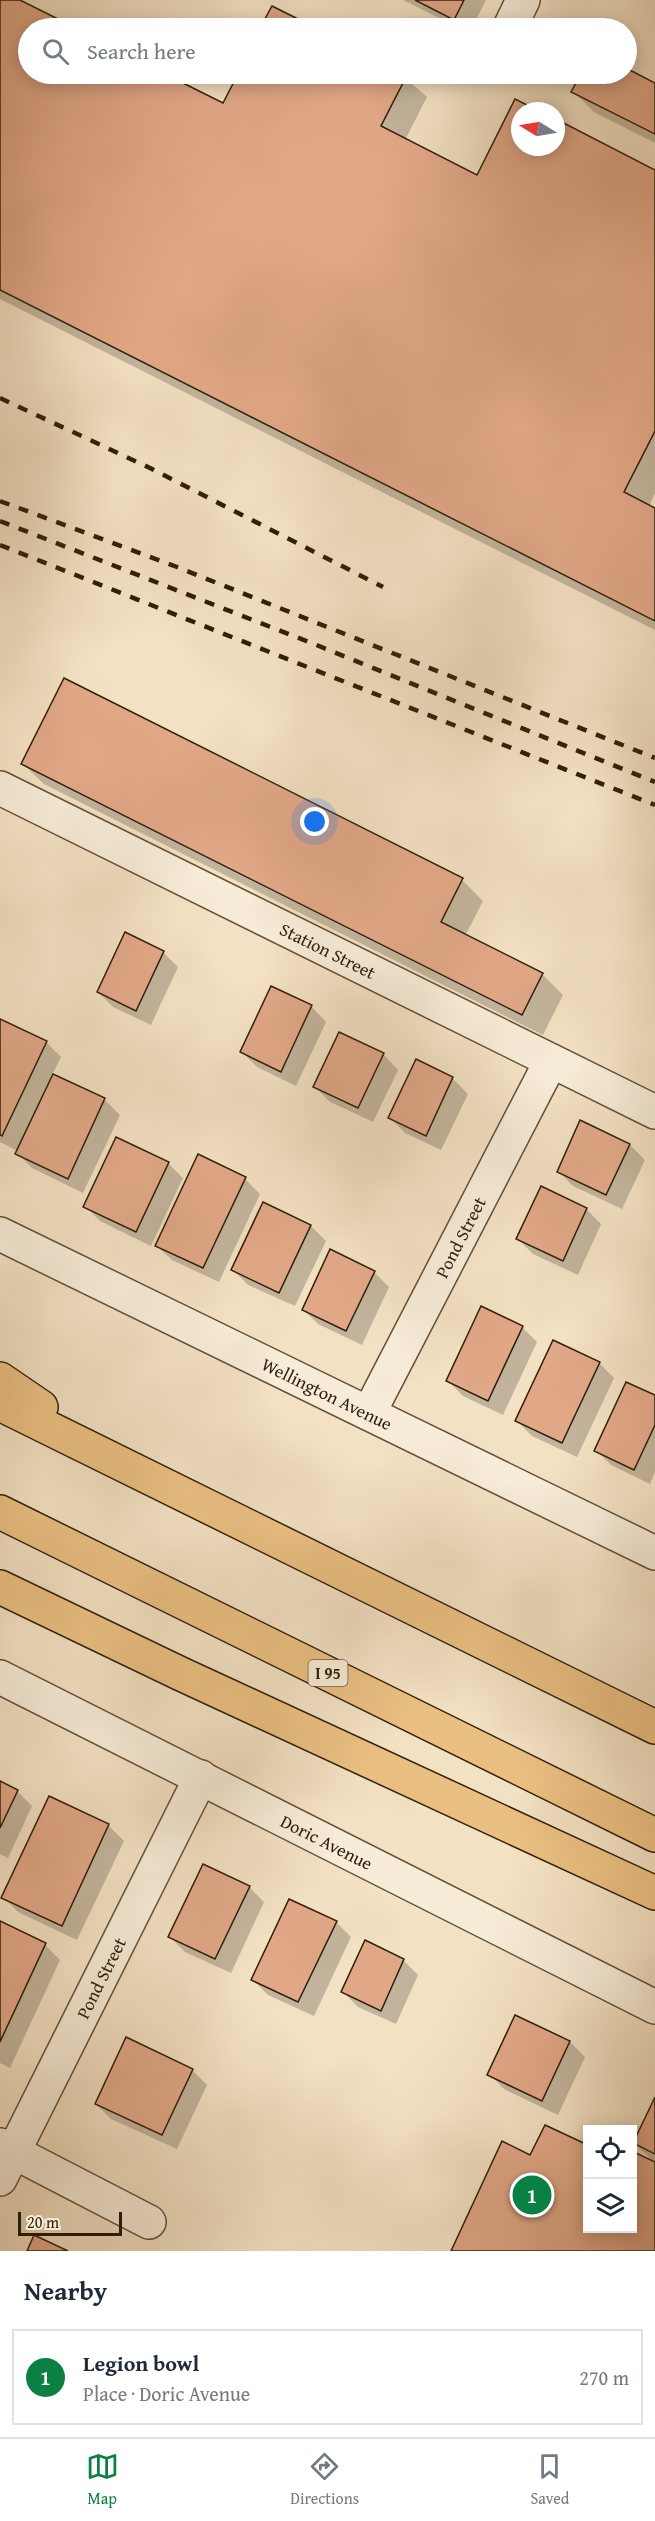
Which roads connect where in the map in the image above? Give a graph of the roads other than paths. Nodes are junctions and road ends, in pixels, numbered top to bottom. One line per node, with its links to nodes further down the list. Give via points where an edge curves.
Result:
1 (0, 788): 2 (street, Station Street)
2 (552, 1061): 3 (street, Station Street); 7 (street, Pond Street)
3 (655, 1112)
4 (0, 1234): 7 (street, Wellington Avenue)
5 (0, 1379): 8 (highway)
6 (0, 1404): 8 (highway)
7 (369, 1413): 10 (street, Wellington Avenue)
8 (134, 1470): 15 (highway)
9 (0, 1512): 17 (highway, I 95)
10 (655, 1553)
11 (0, 1587): 13 (highway)
12 (0, 1595): 13 (highway)
13 (179, 1673): 18 (highway)
14 (0, 1677): 16 (street, Doric Avenue)
15 (655, 1726)
16 (201, 1778): 19 (street, Doric Avenue); 20 (street, Pond Street)
17 (655, 1835)
18 (655, 1893)
19 (655, 2007)
20 (5, 2159): 21 (street)
21 (149, 2222)

